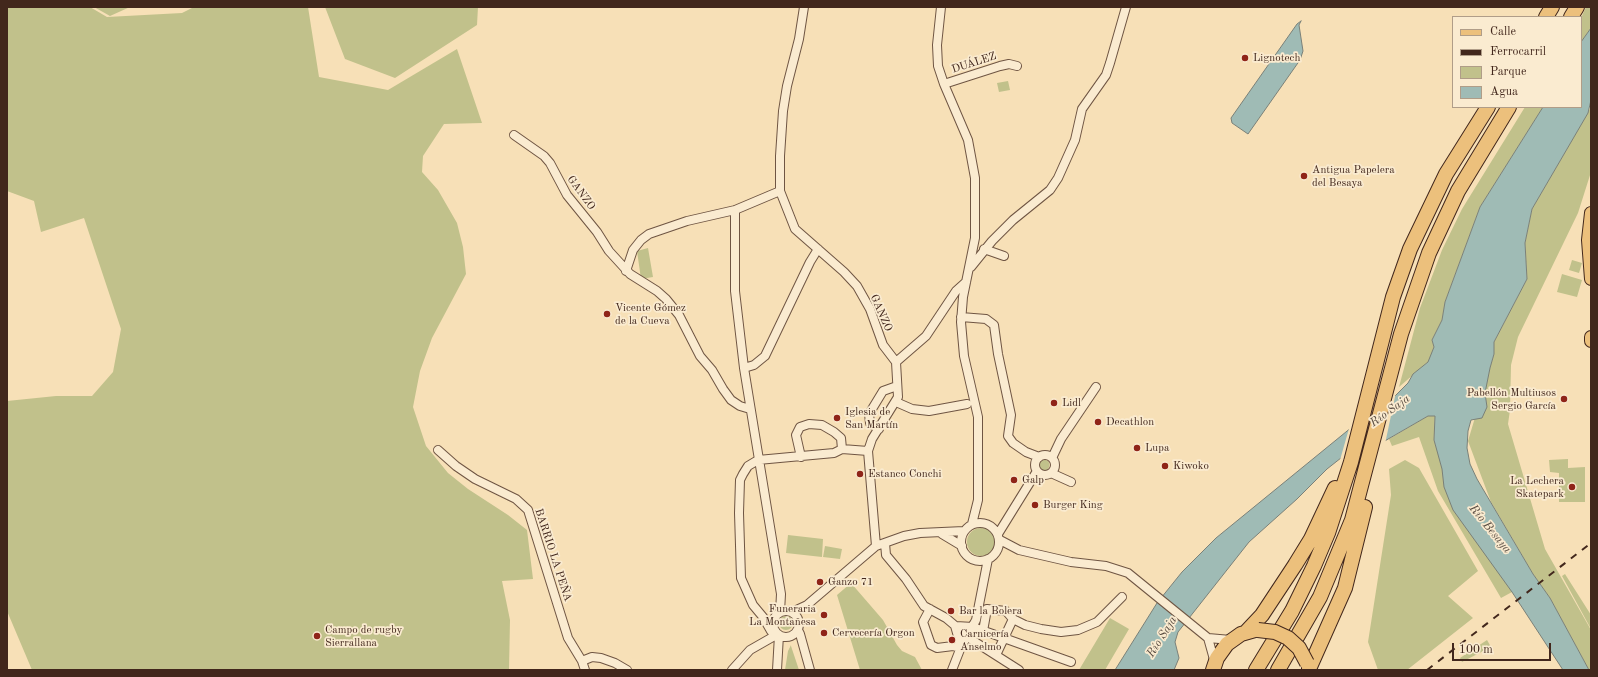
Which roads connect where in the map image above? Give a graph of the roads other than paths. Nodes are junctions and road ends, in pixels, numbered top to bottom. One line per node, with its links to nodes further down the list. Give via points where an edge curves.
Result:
1 (804, 7): 15 (street, GANZO, via 787,86 781,138)
2 (941, 7): 11 (street, DUÁLEZ, via 936,45 938,66)
3 (1126, 7): 19 (street, via 1106,75 1082,109 1075,140 1050,190 1013,220)
4 (1552, 7): 7 (highway)
5 (1572, 7): 8 (highway)
6 (1577, 7): 9 (highway)
7 (1547, 16)
8 (1568, 16)
9 (1572, 16)
10 (1017, 66): 11 (street, DUÁLEZ, via 1000,66)
11 (944, 84): 18 (street, via 968,140 975,178)
12 (1487, 108): 46 (highway, via 1446,174 1410,250 1393,297 1351,462)
13 (1508, 108): 44 (highway, via 1464,179 1431,247 1405,320)
14 (514, 135): 22 (street, GANZO, via 550,163 567,195)
15 (780, 191): 16 (street); 20 (street, GANZO, via 795,228)
16 (735, 210): 22 (street, via 686,221 649,234 640,240 633,250); 30 (street, via 736,291)
17 (1591, 213): 24 (main road, via 1588,240)
18 (975, 238): 19 (street); 23 (street)
19 (986, 247): 21 (street); 23 (street)
20 (818, 250): 29 (street, GANZO, via 856,286 870,309 883,345); 30 (street, via 765,356 754,365)
21 (1004, 256)
22 (626, 271): 35 (street, GANZO, via 666,299 679,315 700,356 731,400)
23 (969, 272): 25 (street)
24 (1591, 274)
25 (966, 282): 26 (street); 29 (street, via 956,291 926,336)
26 (961, 317): 42 (street, via 986,319 994,325 1011,415 1008,436 1013,443); 45 (street, via 962,346 978,410)
27 (1591, 337): 28 (main road)
28 (1591, 341)
29 (896, 362): 31 (street)
30 (744, 368): 35 (street)
31 (897, 386): 33 (street); 36 (street, via 883,391 869,414 870,423)
32 (1096, 387): 42 (street)
33 (896, 402): 34 (street, via 912,409 929,411); 36 (street)
34 (967, 404)
35 (750, 409): 41 (street)
36 (878, 429): 39 (street)
37 (842, 449): 39 (street); 40 (street, via 834,453); 40 (street, via 841,438 834,432 822,424 809,424 800,427 796,436)
38 (438, 450): 78 (street, BARRIO LA PEÑA, via 475,479 516,499 528,510 568,638)
39 (868, 451): 51 (street)
40 (801, 456): 41 (street)
41 (758, 460): 64 (street, via 781,594); 70 (street, via 748,466 740,480 741,578 752,605)
42 (1045, 465): 43 (street); 47 (street)
43 (1069, 481)
44 (1364, 493): 82 (highway, via 1345,588 1334,620); 90 (highway, via 1327,582)
45 (978, 500): 48 (street); 49 (street, via 980,512)
46 (1332, 508): 69 (highway); 89 (highway, via 1321,550 1305,585)
47 (1007, 516): 49 (street); 53 (street)
48 (972, 524): 49 (street); 50 (street)
49 (988, 524): 53 (street)
50 (964, 531): 52 (street); 56 (street)
51 (876, 532): 54 (street); 55 (street)
52 (941, 534): 54 (street, via 920,533); 56 (street)
53 (999, 537): 57 (street); 58 (street)
54 (888, 542): 55 (street); 63 (street, via 886,556 906,579 924,606)
55 (876, 546): 64 (street, via 805,607)
56 (962, 546): 60 (street, via 966,555)
57 (998, 550): 58 (street); 59 (street)
58 (1019, 550): 72 (street, via 1119,569 1128,573)
59 (988, 559): 60 (street); 61 (street)
60 (978, 561): 61 (street)
61 (983, 582): 67 (street)
62 (1122, 597): 65 (street, via 1097,622 1078,630 1061,632 1041,629)
63 (930, 610): 66 (street); 74 (street, via 923,622 931,645 937,648)
64 (790, 613): 70 (street); 70 (street, via 773,620)
65 (1013, 619): 68 (street, via 1006,611 987,609); 71 (street)
66 (955, 626): 67 (street); 74 (street); 74 (street, via 957,636)
67 (973, 627): 68 (street); 74 (street)
68 (983, 631): 71 (street)
69 (1252, 631): 73 (highway); 82 (highway, bridge, via 1275,632 1288,638 1299,648)
70 (782, 633): 75 (street); 76 (street); 80 (street); 86 (street, via 801,643)
71 (1004, 638): 77 (street); 79 (street)
72 (1208, 638): 73 (street); 81 (street)
73 (1232, 640): 81 (highway, via 1223,648)
74 (964, 643): 77 (street); 87 (street)
75 (761, 644): 76 (street); 85 (street, via 746,654)
76 (778, 652): 80 (street)
77 (996, 655): 88 (street)
78 (582, 661): 83 (street, BARRIO LA PEÑA); 84 (street, via 592,657 601,658)
79 (1071, 662)
80 (777, 667)
81 (1214, 667)
82 (1311, 668)
83 (585, 670)
84 (627, 670)
85 (732, 670)
86 (810, 670)
87 (952, 670)
88 (1019, 670)
89 (1256, 670)
90 (1278, 670)

